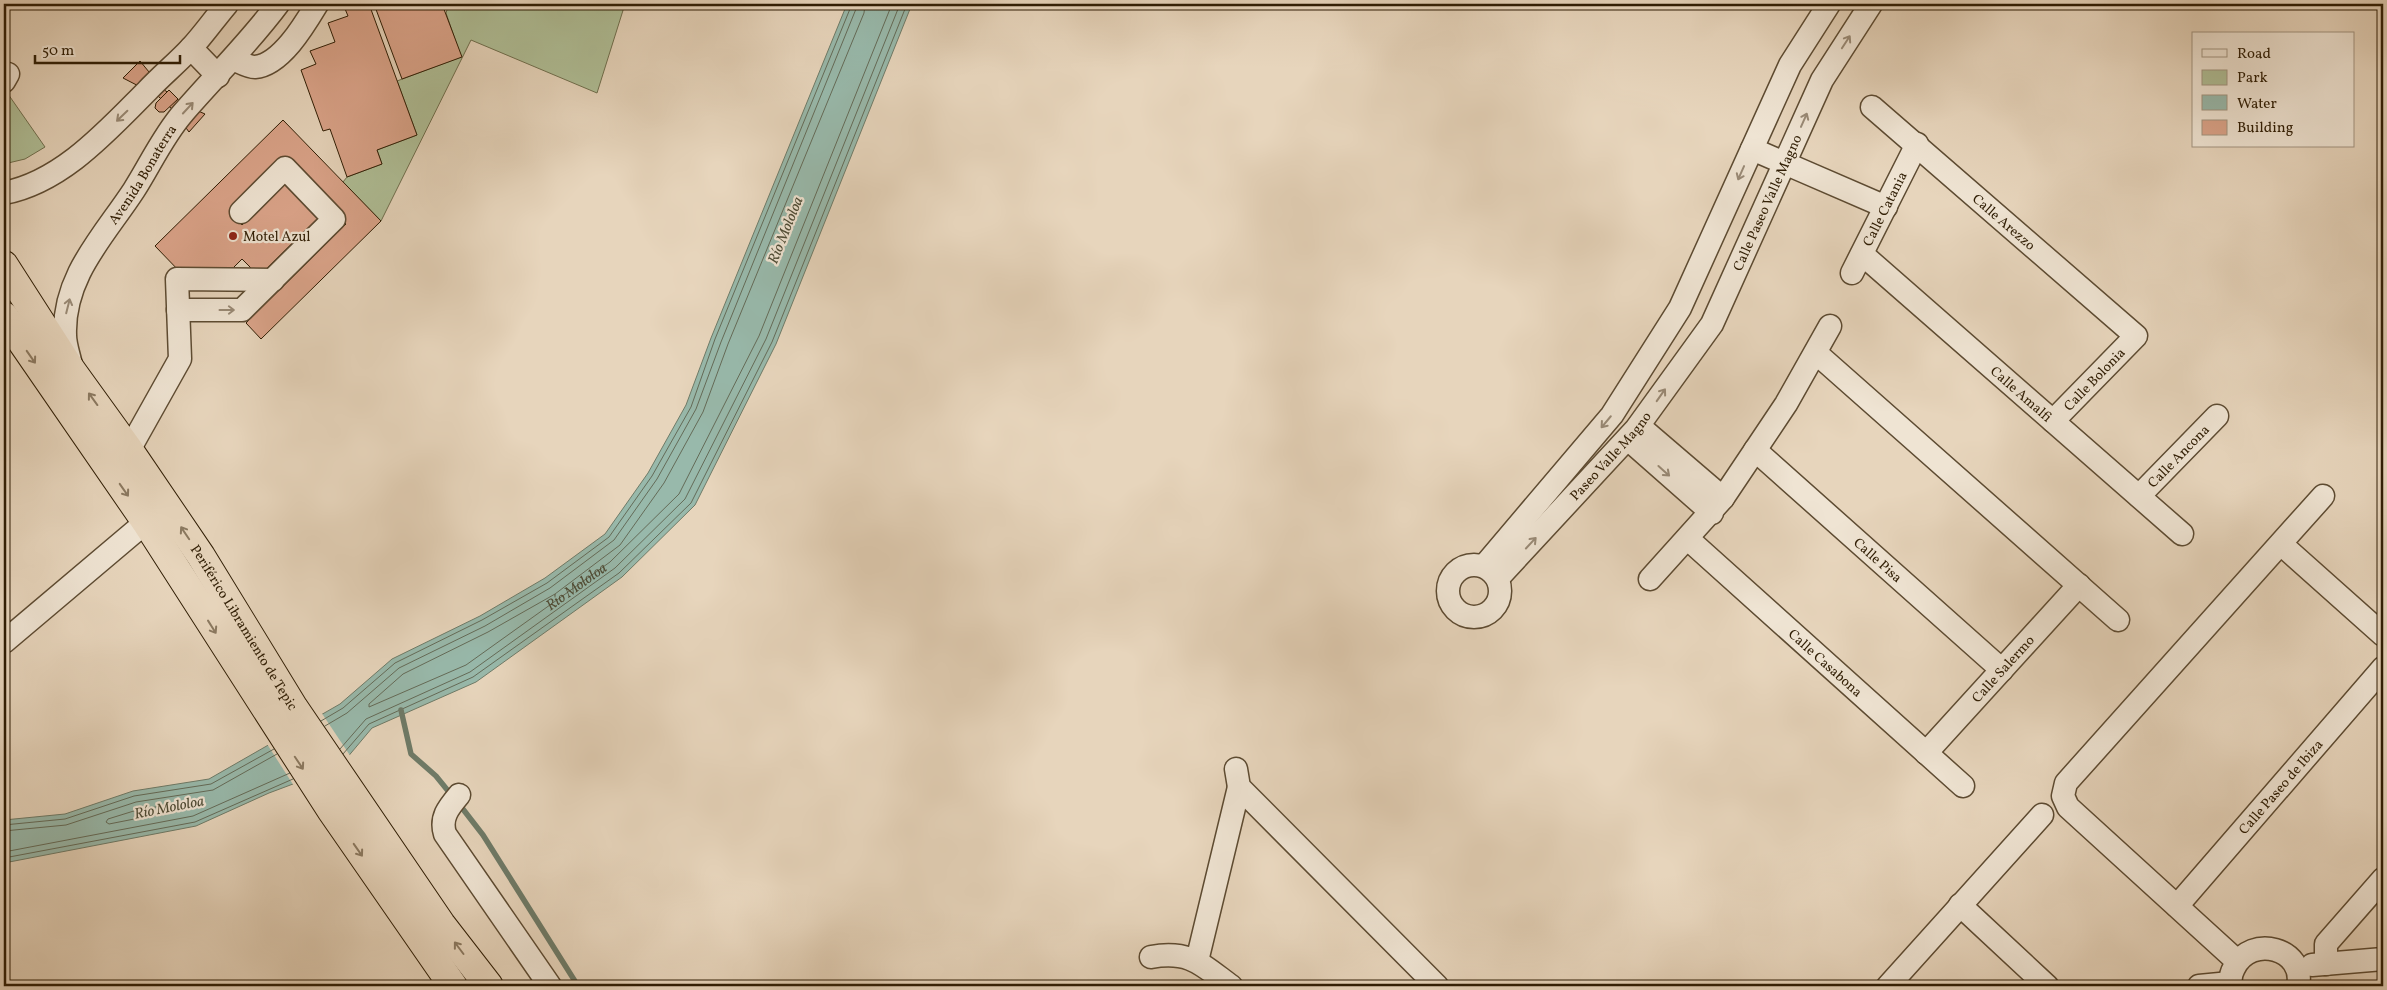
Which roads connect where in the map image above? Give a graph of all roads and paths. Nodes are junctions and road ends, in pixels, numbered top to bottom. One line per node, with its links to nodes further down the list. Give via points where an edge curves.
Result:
1 (227, 4): 6 (street)
2 (278, 4): 7 (street, Avenida Bonaterra)
3 (316, 4): 7 (street, via 288,46 271,61 254,67)
4 (1829, 4): 13 (street, via 1790,65)
5 (1871, 4): 14 (street, Calle Paseo Valle Magno, one-way to 5, via 1822,80)
6 (191, 48): 9 (street); 15 (street, one-way to 15, via 72,161 21,190)
7 (233, 59): 9 (street, Avenida Bonaterra)
8 (4, 75): 10 (street, via 8,74)
9 (218, 76): 27 (street, Avenida Bonaterra, one-way to 9, via 65,336 66,316 76,275 172,128)
10 (4, 81)
11 (1872, 107): 12 (street, Calle Arezzo)
12 (1917, 144): 16 (street, Calle Catania); 25 (street, Calle Arezzo)
13 (1752, 149): 14 (street); 30 (street, Paseo Valle Magno, one-way to 30, via 1680,308 1612,415 1491,572)
14 (1784, 163): 16 (street); 23 (street, Calle Paseo Valle Magno)
15 (4, 193)
16 (1886, 208): 18 (street, Calle Catania)
17 (241, 212): 20 (street, via 285,168 334,219)
18 (1857, 263): 29 (street, Calle Amalfi)
19 (4, 265): 27 (highway, Periférico Libramiento de Tepic)
20 (273, 280): 21 (street, one-way to 20, via 242,310); 21 (street, via 177,279)
21 (178, 310): 31 (street, via 180,359)
22 (4, 316): 36 (highway, Periférico Libramiento de Tepic, one-way to 36)
23 (1712, 324): 30 (street, Paseo Valle Magno, one-way to 23)
24 (1830, 326): 26 (street)
25 (2136, 336): 29 (street, Calle Bolonia)
26 (1816, 353): 32 (street); 41 (street)
27 (72, 371): 31 (highway, Periférico Libramiento de Tepic, one-way to 27)
28 (2217, 416): 33 (street, Calle Ancona)
29 (2053, 421): 33 (street, Calle Amalfi)
30 (1634, 432): 35 (street)
31 (129, 450): 47 (highway, Periférico Libramiento de Tepic, one-way to 31, via 200,556)
32 (1755, 450): 35 (street); 46 (street, Calle Pisa)
33 (2139, 496): 37 (street, Calle Amalfi)
34 (2323, 496): 39 (street)
35 (1717, 506): 38 (street)
36 (146, 522): 44 (street); 47 (highway, Periférico Libramiento de Tepic, one-way to 47)
37 (2182, 534)
38 (1688, 539): 40 (street); 48 (street, Calle Casabona)
39 (2281, 544): 43 (street); 55 (street, via 2066,784 2063,796 2068,807)
40 (1650, 579)
41 (2079, 585): 42 (street); 46 (street, Calle Salermo)
42 (2118, 620)
43 (2383, 635)
44 (4, 642)
45 (2383, 668): 55 (street, Calle Paseo de Ibiza)
46 (2002, 670): 48 (street, Calle Salermo)
47 (283, 715): 51 (highway, Periférico Libramiento de Tepic)
48 (1926, 753): 49 (street, Calle Casabona)
49 (1963, 786)
50 (454, 800): 65 (street, via 442,824 445,834)
51 (342, 802): 63 (highway, Periférico Libramiento de Tepic, one-way to 63); 64 (highway, Periférico Libramiento de Tepic, one-way to 51)
52 (2042, 814): 54 (street)
53 (2383, 879): 60 (street, via 2326,944)
54 (1960, 905): 68 (street); 69 (street)
55 (2177, 906): 59 (street)
56 (1151, 957): 58 (street, via 1183,955)
57 (2383, 959): 60 (street)
58 (1197, 961): 66 (street); 67 (street, via 1238,778)
59 (2237, 961): 61 (street, via 2248,952 2261,948 2275,949 2287,956); 62 (street)
60 (2326, 964): 61 (street)
61 (2297, 976)
62 (2231, 984): 70 (street)
63 (454, 986)
64 (489, 986)
65 (550, 986)
66 (1231, 986)
67 (1437, 986)
68 (1888, 986)
69 (2047, 986)
70 (2203, 986)

